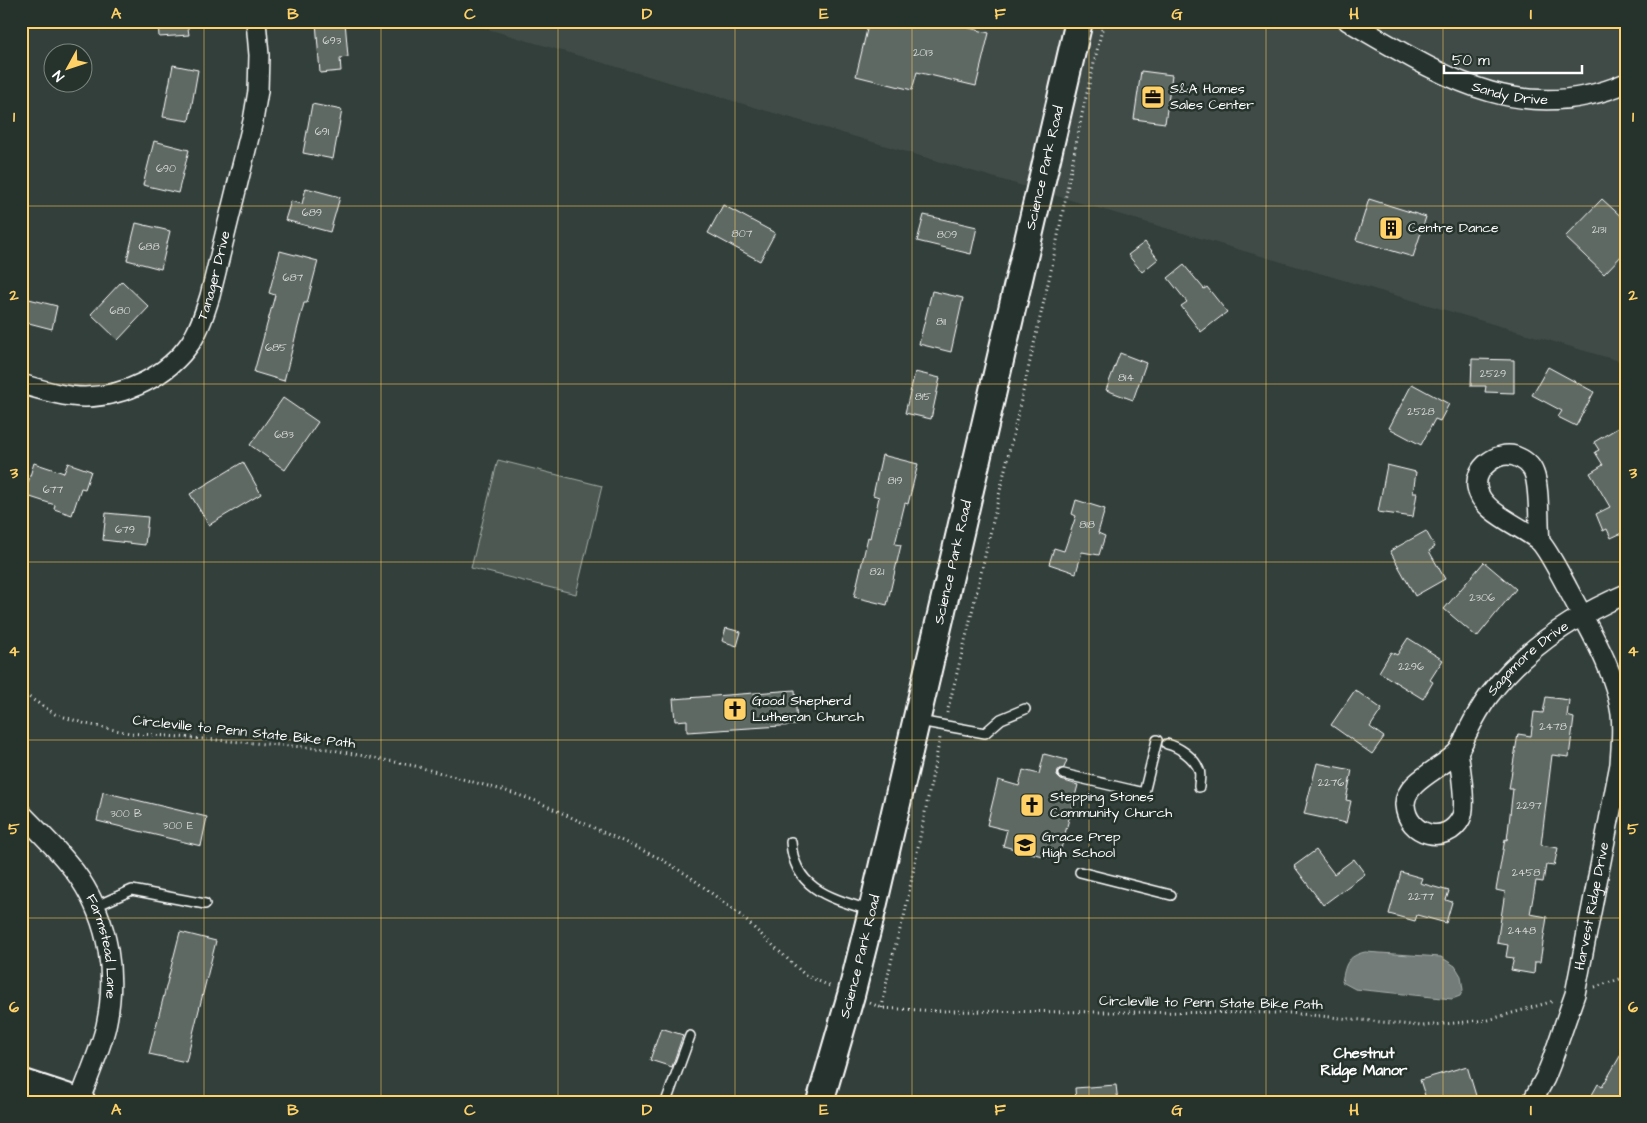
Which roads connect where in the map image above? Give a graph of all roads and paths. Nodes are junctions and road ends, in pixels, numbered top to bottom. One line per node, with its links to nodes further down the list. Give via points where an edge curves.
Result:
1 (256, 21): 6 (street, Tanager Drive, via 259,64 253,121 210,296 202,322 190,342 155,376 133,388 108,395 68,395)
2 (1079, 21): 12 (main road, Science Park Road)
3 (1104, 21): 13 (path, via 1052,266)
4 (1348, 21): 5 (street, Sandy Drive, via 1428,67 1498,95 1554,101 1595,94)
5 (1626, 84)
6 (21, 384)
7 (1540, 541): 7 (street, Harvest Ridge Drive, via 1534,472 1522,459 1513,456 1488,462 1478,477 1476,487 1480,496 1486,505); 9 (street, Harvest Ridge Drive)
8 (1626, 594): 9 (street, Sagamore Drive)
9 (1582, 616): 16 (street, Sagamore Drive, via 1558,630 1506,675 1488,698); 37 (street, Harvest Ridge Drive, via 1609,669 1616,692 1621,714 1620,764 1575,994 1551,1063)
10 (21, 692): 28 (path, Circleville to Penn State Bike Path, via 55,714 86,724 130,733 328,749 424,768 536,801 659,858 689,876 740,915 806,975)
11 (1025, 709): 13 (lane, via 1001,720 985,733)
12 (916, 720): 13 (lane); 25 (main road, Science Park Road)
13 (944, 725): 31 (path)
14 (1157, 740): 17 (lane, via 1144,793)
15 (1167, 744): 18 (lane, via 1178,747 1199,770)
16 (1458, 751)
17 (1063, 774)
18 (1199, 787)
19 (21, 813): 24 (street, Farmstead Lane, via 63,857)
20 (791, 842): 25 (lane, via 796,869 812,887 841,902)
21 (1080, 872): 22 (lane)
22 (1170, 895)
23 (204, 904): 24 (lane, via 132,890)
24 (94, 907): 34 (street, Farmstead Lane, via 106,940 111,968 111,998 105,1028)
25 (872, 911): 36 (main road, Science Park Road)
26 (1626, 977): 27 (path)
27 (1604, 984)
28 (830, 987)
29 (1551, 1001): 31 (path, Circleville to Penn State Bike Path, via 1488,1020 1422,1026 1290,1013)
30 (868, 1002): 31 (path, Circleville to Penn State Bike Path)
31 (882, 1008)
32 (690, 1036): 35 (lane)
33 (21, 1082): 34 (main road)
34 (80, 1101)
35 (666, 1102)
36 (820, 1102)
37 (1532, 1102)

